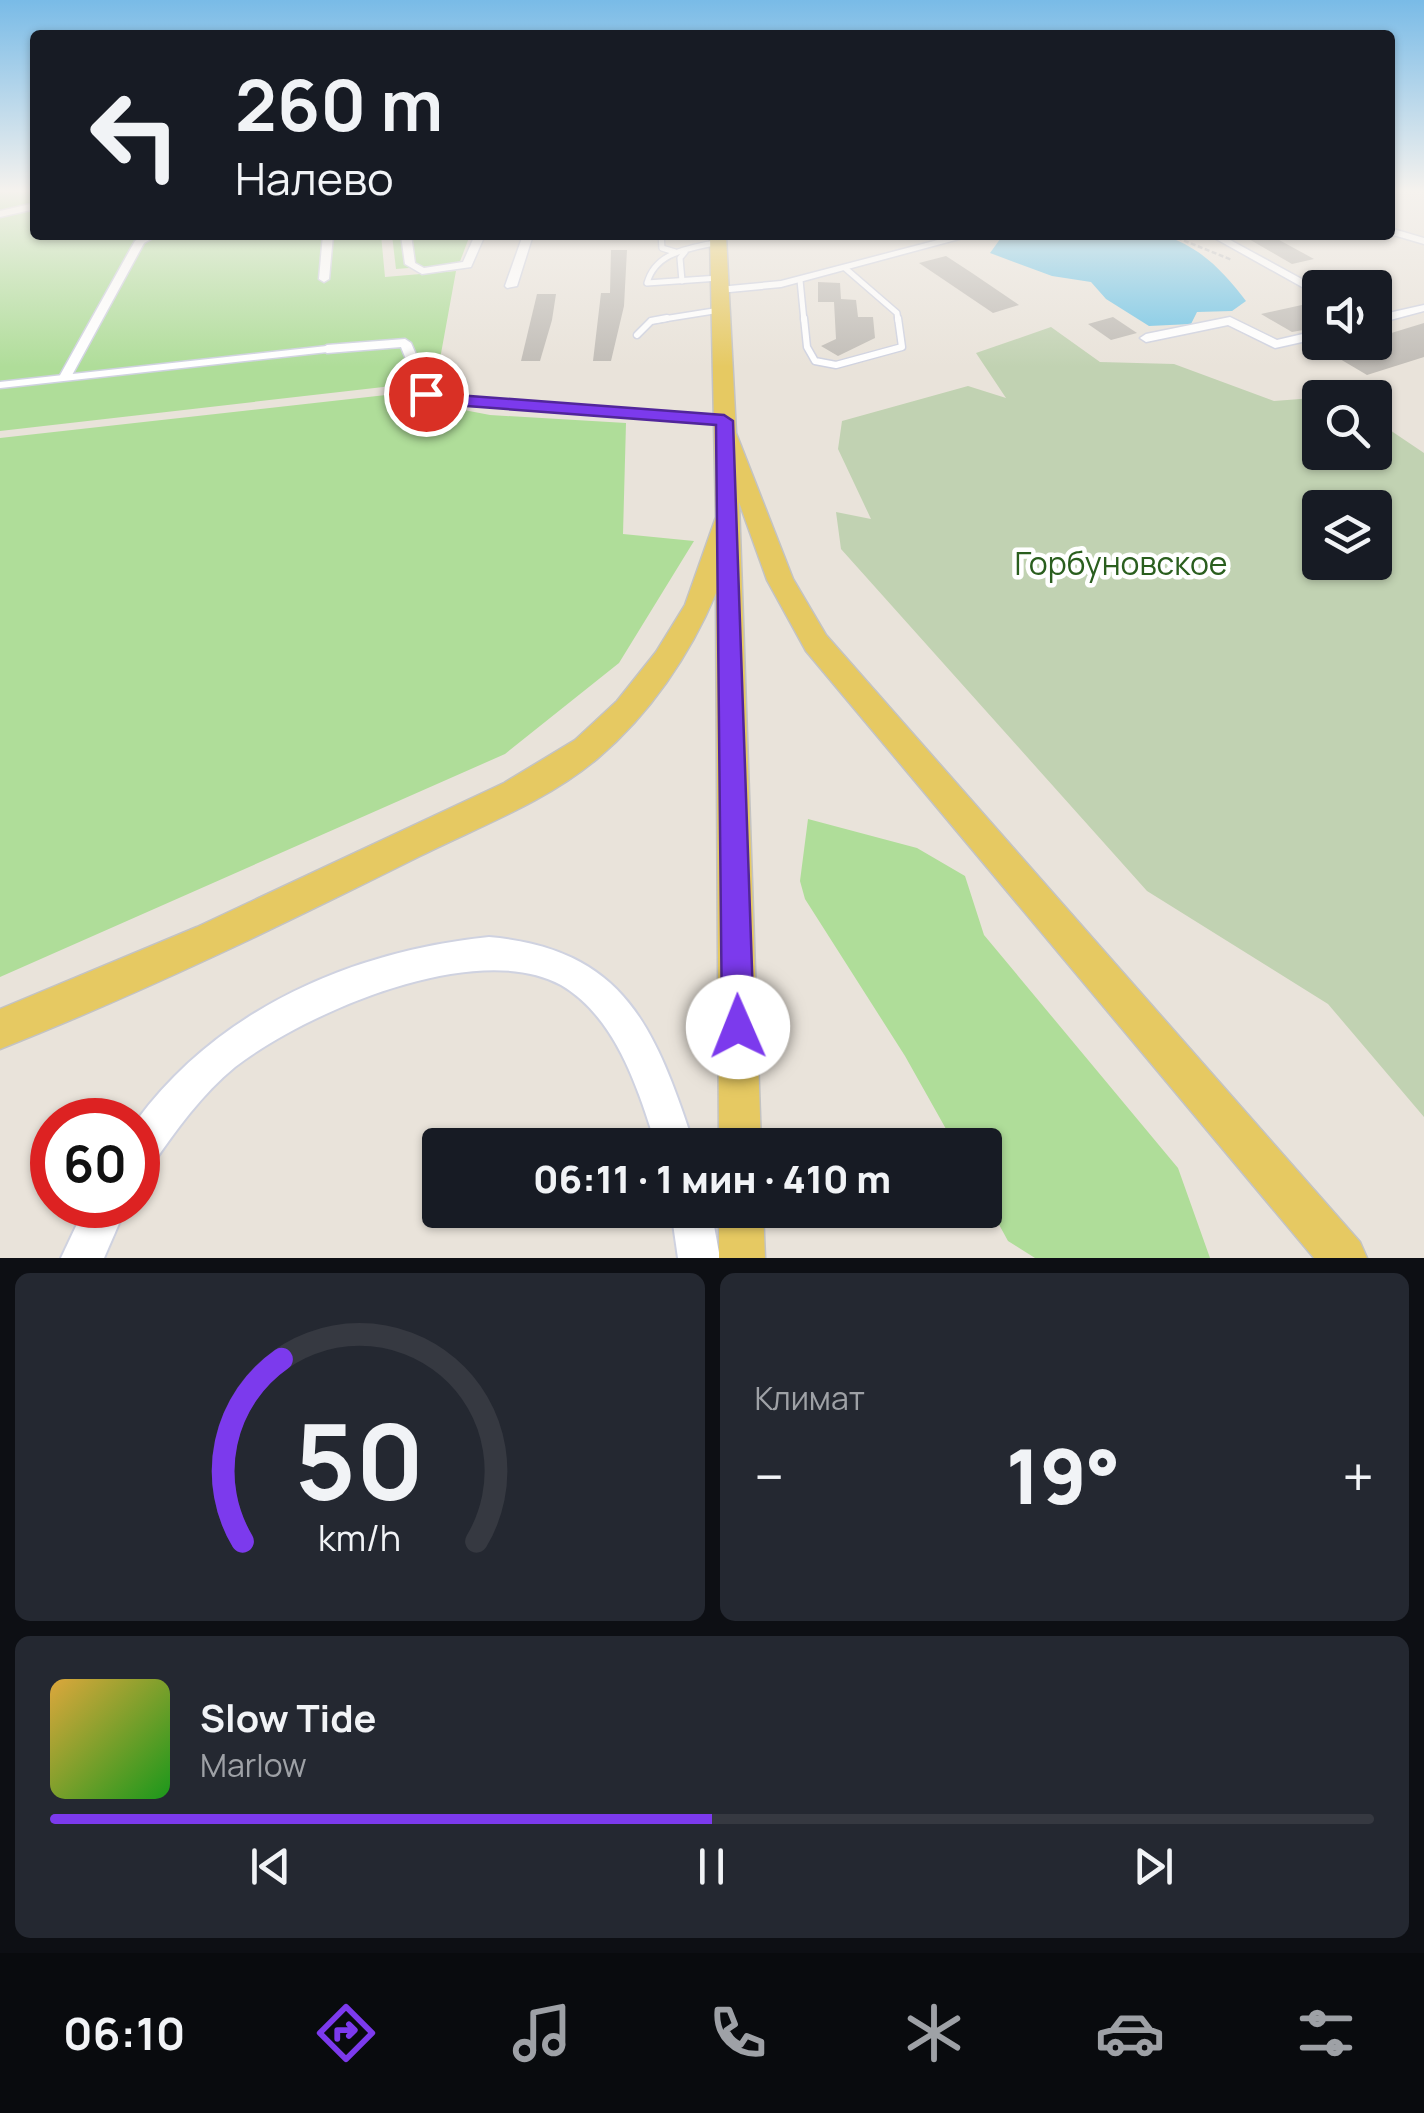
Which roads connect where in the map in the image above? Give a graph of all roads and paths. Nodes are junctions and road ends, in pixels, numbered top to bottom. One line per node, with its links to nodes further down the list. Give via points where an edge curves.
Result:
1 (135, 250): 25 (street)
2 (327, 250): 13 (street)
3 (408, 250): 4 (street, via 410,264 422,271 467,265)
4 (474, 250)
5 (523, 250): 17 (street)
6 (668, 250): 11 (lane)
7 (687, 250): 11 (lane); 14 (lane, via 680,258)
8 (718, 250): 18 (main road)
9 (913, 250): 12 (street)
10 (1240, 250): 16 (street)
11 (675, 252): 14 (lane, via 654,263 647,282)
12 (845, 268): 15 (street); 15 (lane, via 897,313 902,347 836,366 815,361 807,347)
13 (324, 279)
14 (682, 280): 18 (lane)
15 (800, 280): 18 (street)
16 (1302, 284)
17 (511, 286)
18 (719, 293): 21 (lane, via 652,321); 27 (main road)
19 (1424, 308): 20 (street)
20 (1392, 316)
21 (637, 335)
22 (1146, 338): 23 (street, via 1230,322 1275,344)
23 (1302, 338)
24 (327, 349): 25 (lane); 27 (street, via 405,343 426,394 440,399)
25 (65, 378): 26 (lane)
26 (0, 385)
27 (725, 428): 28 (main road); 39 (main road, via 780,580 816,644)
28 (728, 517): 29 (main road, via 708,586 660,668 605,734 534,783 79,1000); 32 (main road)
29 (0, 1029)
30 (160, 1123): 31 (main road, via 196,1076 274,1020 395,972 482,954 547,962 596,992 625,1029)
31 (669, 1128)
32 (740, 1128)
33 (96, 1228): 36 (main road)
34 (694, 1228): 37 (main road)
35 (741, 1228): 38 (main road)
36 (82, 1258)
37 (699, 1258)
38 (742, 1258)
39 (1344, 1258)

